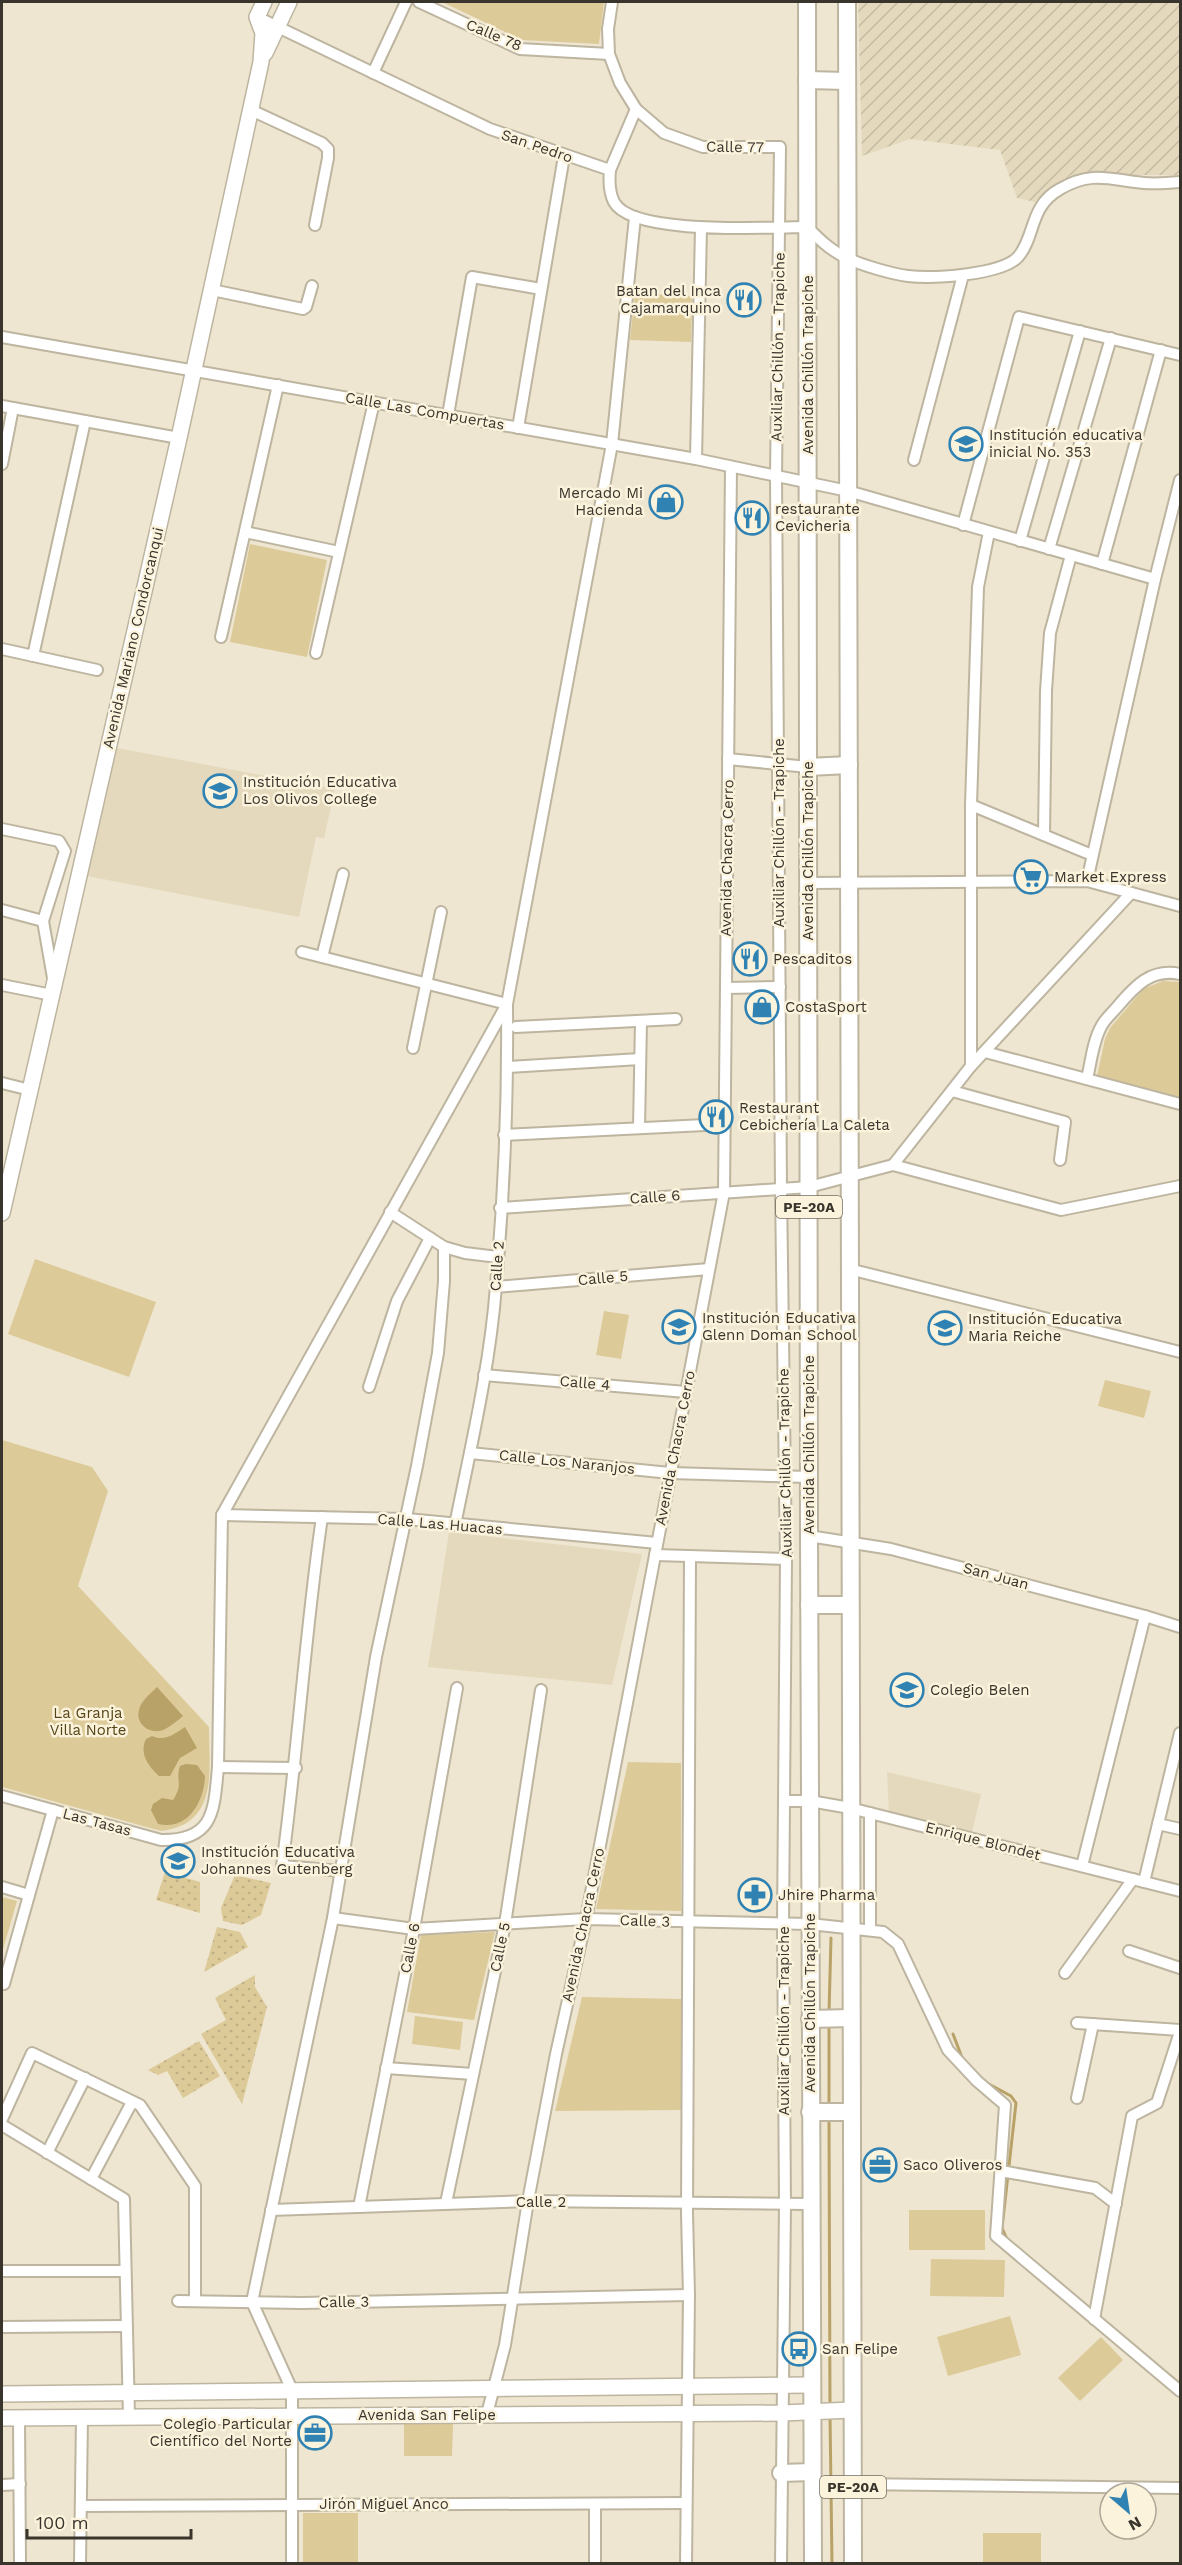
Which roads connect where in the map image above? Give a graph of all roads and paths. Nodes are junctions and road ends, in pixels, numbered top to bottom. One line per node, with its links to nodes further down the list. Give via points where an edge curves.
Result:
1 (264, 2): 8 (main road)
2 (289, 2): 9 (main road, Avenida Mariano Condorcanqui)
3 (406, 2): 12 (street)
4 (418, 2): 10 (street, Calle 78, via 520,49)
5 (612, 2): 10 (street, Calle 77)
6 (807, 2): 13 (main road, Avenida Chillón Trapiche / PE-20A)
7 (847, 2): 14 (main road, PE-20A)
8 (257, 16): 9 (street, San Pedro); 11 (main road, Avenida Mariano Condorcanqui, via 263,33)
9 (278, 27): 11 (main road, Avenida Mariano Condorcanqui); 12 (street, San Pedro)
10 (609, 54): 15 (street, Calle 77)
11 (261, 62): 16 (main road, Avenida Mariano Condorcanqui)
12 (373, 73): 18 (street, San Pedro, via 490,129)
13 (807, 80): 14 (main road); 24 (main road, Avenida Chillón Trapiche / PE-20A)
14 (847, 81): 26 (main road, PE-20A)
15 (636, 109): 17 (street, Calle 77, via 663,133 703,147); 19 (street)
16 (251, 110): 22 (street, via 328,149); 30 (main road, Avenida Mariano Condorcanqui)
17 (780, 147): 23 (street, Auxiliar Chillón - Trapiche)
18 (564, 156): 19 (street, San Pedro); 29 (street)
19 (610, 170): 21 (street, via 609,185 615,203)
20 (1180, 182): 27 (street, via 1145,183 1096,176 1059,189 1037,210 1018,257 998,269)
21 (635, 217): 25 (street); 45 (street)
22 (315, 225)
23 (780, 227): 24 (street); 25 (street); 50 (street, Auxiliar Chillón - Trapiche)
24 (807, 227): 26 (street); 52 (main road, Avenida Chillón Trapiche / PE-20A)
25 (701, 228): 46 (street)
26 (847, 259): 27 (street, via 908,276); 53 (main road, PE-20A)
27 (963, 274): 47 (street)
28 (312, 286): 30 (street, via 303,309)
29 (541, 289): 41 (street, via 472,277); 43 (street)
30 (212, 290): 36 (main road, Avenida Mariano Condorcanqui)
31 (1080, 331): 33 (street); 55 (street, via 1019,317); 58 (street)
32 (2, 338): 36 (street, Calle Las Compuertas)
33 (1111, 338): 34 (street); 59 (street)
34 (1161, 350): 35 (street); 62 (street)
35 (1180, 355)
36 (194, 371): 37 (street, Calle Las Compuertas); 44 (main road, Avenida Mariano Condorcanqui)
37 (278, 385): 38 (street, Calle Las Compuertas); 56 (street)
38 (374, 402): 41 (street, Calle Las Compuertas); 60 (street)
39 (2, 406): 40 (street)
40 (13, 408): 42 (street); 48 (street)
41 (448, 415): 43 (street, Calle Las Compuertas)
42 (85, 421): 44 (street); 67 (street)
43 (518, 428): 45 (street, Calle Las Compuertas)
44 (179, 438): 94 (main road, Avenida Mariano Condorcanqui)
45 (612, 444): 46 (street, Calle Las Compuertas); 95 (street)
46 (696, 459): 49 (street, Calle Las Compuertas)
47 (914, 460)
48 (2, 464)
49 (731, 467): 50 (street, Calle Las Compuertas); 69 (street, Avenida Chacra Cerro)
50 (776, 476): 52 (street, Calle Las Compuertas); 70 (street, Auxiliar Chillón - Trapiche)
51 (1180, 480): 54 (street)
52 (808, 483): 53 (street, Calle Las Compuertas); 72 (main road, Avenida Chillón Trapiche / PE-20A)
53 (848, 491): 55 (street, Calle Las Compuertas); 71 (main road, PE-20A)
54 (1178, 500): 63 (street)
55 (963, 525): 57 (street, Calle Las Compuertas)
56 (245, 532): 60 (street); 64 (street)
57 (989, 532): 58 (street, Calle Las Compuertas); 73 (street, via 978,587)
58 (1020, 541): 59 (street, Calle Las Compuertas)
59 (1049, 549): 61 (street, Calle Las Compuertas)
60 (339, 552): 66 (street)
61 (1071, 555): 62 (street, Calle Las Compuertas); 75 (street, via 1050,633)
62 (1102, 564): 63 (street, Calle Las Compuertas)
63 (1155, 579): 76 (street)
64 (222, 636)
65 (2, 649): 67 (street)
66 (316, 653)
67 (33, 656): 68 (street)
68 (97, 670)
69 (728, 759): 70 (street); 93 (street, Avenida Chacra Cerro)
70 (778, 763): 72 (street); 92 (street, Auxiliar Chillón - Trapiche)
71 (849, 765): 72 (main road); 81 (main road, PE-20A)
72 (808, 766): 79 (main road, Avenida Chillón Trapiche / PE-20A)
73 (971, 805): 75 (street); 80 (street)
74 (2, 829): 86 (street, via 59,841 63,846 65,851)
75 (1044, 835): 76 (street)
76 (1092, 855): 78 (street)
77 (343, 874): 88 (street)
78 (1087, 881): 80 (street); 82 (street)
79 (808, 883): 81 (street); 116 (main road, Avenida Chillón Trapiche / PE-20A)
80 (972, 883): 81 (street); 102 (street)
81 (848, 884): 114 (main road, PE-20A)
82 (1131, 893): 83 (street); 100 (street)
83 (1180, 906)
84 (2, 910): 86 (street)
85 (441, 912): 90 (street)
86 (43, 921): 94 (street)
87 (302, 952): 88 (street)
88 (322, 957): 90 (street)
89 (1180, 974): 104 (street, via 1149,977 1130,992 1102,1025)
90 (426, 984): 95 (street); 99 (street)
91 (2, 985): 94 (street)
92 (780, 987): 93 (street); 117 (street, Auxiliar Chillón - Trapiche)
93 (726, 988): 109 (street, Avenida Chacra Cerro)
94 (53, 989): 106 (main road, Avenida Mariano Condorcanqui)
95 (507, 1004): 103 (street, Calle 2); 120 (street)
96 (676, 1019): 97 (street)
97 (641, 1021): 98 (street); 101 (street)
98 (516, 1027)
99 (413, 1048)
100 (985, 1052): 102 (street); 104 (street)
101 (640, 1059): 103 (street); 110 (street)
102 (971, 1066): 107 (street)
103 (508, 1067): 111 (street, Calle 2)
104 (1087, 1079): 108 (street)
105 (2, 1083): 106 (street)
106 (30, 1090): 121 (main road, Avenida Mariano Condorcanqui)
107 (952, 1091): 112 (street, via 1065,1122); 113 (street)
108 (1180, 1104)
109 (725, 1124): 110 (street); 118 (street, Avenida Chacra Cerro)
110 (639, 1128): 111 (street)
111 (504, 1135): 119 (street, Calle 2)
112 (1060, 1160)
113 (893, 1165): 114 (street, Calle 6); 115 (street, via 1061,1210)
114 (849, 1176): 116 (street, Calle 6); 126 (main road, PE-20A)
115 (1180, 1186)
116 (809, 1187): 117 (street, Calle 6); 135 (main road, Avenida Chillón Trapiche / PE-20A)
117 (781, 1190): 118 (street, Calle 6); 134 (street, Auxiliar Chillón - Trapiche)
118 (724, 1192): 119 (street, Calle 6); 125 (street, Avenida Chacra Cerro)
119 (500, 1208): 124 (street, Calle 2)
120 (390, 1212): 122 (street); 136 (street)
121 (2, 1213)
122 (430, 1239): 123 (street); 130 (street, via 397,1301)
123 (444, 1247): 124 (street); 138 (street, via 438,1353)
124 (498, 1257): 127 (street, Calle 2)
125 (709, 1269): 127 (street, Calle 5); 131 (street, Avenida Chacra Cerro)
126 (849, 1269): 128 (street); 141 (main road, PE-20A)
127 (496, 1287): 129 (street, Calle 2)
128 (1180, 1352)
129 (484, 1374): 131 (street, Calle 4); 132 (street, Calle 2)
130 (369, 1387)
131 (686, 1392): 133 (street, Avenida Chacra Cerro)
132 (470, 1453): 133 (street, Calle Los Naranjos); 139 (street, Calle 2)
133 (670, 1473): 134 (street, Calle Los Naranjos); 142 (street, Avenida Chacra Cerro)
134 (786, 1476): 135 (street, Calle Los Naranjos); 145 (street, Auxiliar Chillón - Trapiche)
135 (808, 1477): 140 (main road, Avenida Chillón Trapiche / PE-20A)
136 (222, 1515): 137 (street, Calle Las Huacas); 153 (street)
137 (322, 1517): 138 (street, Calle Las Huacas); 154 (street)
138 (407, 1519): 139 (street, Calle Las Huacas); 164 (street, via 376,1658)
139 (455, 1525): 142 (street, Calle Las Huacas)
140 (808, 1536): 141 (street, San Juan); 146 (main road, Avenida Chillón Trapiche / PE-20A)
141 (850, 1541): 147 (main road, PE-20A); 148 (street, San Juan)
142 (657, 1544): 143 (street, Avenida Chacra Cerro)
143 (655, 1555): 144 (street); 170 (street, Avenida Chacra Cerro)
144 (690, 1557): 145 (street); 171 (street)
145 (786, 1559): 156 (street, Auxiliar Chillón - Trapiche)
146 (809, 1605): 147 (main road); 157 (main road, Avenida Chillón Trapiche / PE-20A)
147 (850, 1605): 158 (main road, PE-20A)
148 (1145, 1616): 149 (street, San Juan); 163 (street)
149 (1180, 1627)
150 (457, 1688): 176 (street, Calle 6)
151 (541, 1690): 172 (street, Calle 5)
152 (1180, 1733): 161 (street)
153 (218, 1767): 154 (street); 159 (street, Las Tasas, via 215,1803 206,1824 194,1836 161,1840)
154 (296, 1768): 164 (street, via 282,1866)
155 (2, 1796): 159 (street, Las Tasas)
156 (784, 1801): 157 (street, Enrique Blondet); 173 (street, Auxiliar Chillón - Trapiche)
157 (810, 1802): 158 (street, Enrique Blondet); 174 (main road, Avenida Chillón Trapiche / PE-20A)
158 (850, 1808): 160 (street, Enrique Blondet); 175 (main road, PE-20A)
159 (53, 1810): 168 (street)
160 (870, 1813): 163 (street, Enrique Blondet); 177 (street)
161 (1158, 1824): 162 (street); 165 (street)
162 (1180, 1829)
163 (1082, 1866): 165 (street, Enrique Blondet)
164 (340, 1871): 169 (street)
165 (1139, 1881): 167 (street, Enrique Blondet); 180 (street)
166 (2, 1887): 168 (street)
167 (1180, 1891)
168 (29, 1895): 181 (street)
169 (333, 1918): 176 (street, Calle 3); 206 (street)
170 (586, 1919): 171 (street, Calle 3); 172 (street, Calle 3); 199 (street, Avenida Chacra Cerro)
171 (689, 1922): 173 (street, Calle 3); 201 (street)
172 (505, 1924): 176 (street, Calle 3); 188 (street, Calle 5)
173 (783, 1924): 174 (street, Calle 3); 204 (street, Auxiliar Chillón - Trapiche)
174 (810, 1924): 175 (street, Calle 3); 183 (main road, Avenida Chillón Trapiche / PE-20A)
175 (851, 1927): 177 (street, Calle 3); 182 (main road, PE-20A)
176 (414, 1929): 187 (street, Calle 6)
177 (870, 1930): 197 (street, Calle 3, via 883,1932 898,1944 948,2050 1005,2105)
178 (1129, 1951): 179 (street)
179 (1180, 1968)
180 (1065, 1973)
181 (2, 1983)
182 (851, 2018): 183 (main road); 193 (main road, PE-20A)
183 (810, 2019): 192 (main road, Avenida Chillón Trapiche / PE-20A)
184 (1077, 2023): 185 (street)
185 (1093, 2024): 186 (street); 190 (street)
186 (1180, 2031): 203 (street, via 1157,2103 1132,2116)
187 (386, 2068): 188 (street); 205 (street, Calle 6)
188 (473, 2074): 200 (street, Calle 5)
189 (85, 2079): 191 (street); 194 (street, via 32,2053); 196 (street)
190 (1077, 2098)
191 (132, 2102): 198 (street); 212 (street, via 140,2105 195,2186)
192 (810, 2112): 193 (main road); 202 (main road, Avenida Chillón Trapiche / PE-20A)
193 (851, 2112): 225 (main road, PE-20A)
194 (2, 2119)
195 (2, 2125): 196 (street)
196 (47, 2153): 198 (street)
197 (1001, 2171): 203 (street, via 1095,2188); 214 (street, Calle 3, via 996,2236)
198 (91, 2179): 208 (street, via 124,2199)
199 (528, 2201): 200 (street, Calle 2); 201 (street, Calle 2); 210 (street, Avenida Chacra Cerro)
200 (446, 2202): 205 (street, Calle 2)
201 (688, 2204): 204 (street, Calle 2); 209 (street)
202 (810, 2204): 204 (street, Calle 2); 217 (main road, Avenida Chillón Trapiche / PE-20A)
203 (1116, 2204): 214 (street)
204 (785, 2205): 219 (street, Auxiliar Chillón - Trapiche)
205 (359, 2207): 206 (street, Calle 2)
206 (271, 2210): 213 (street)
207 (2, 2271): 208 (street)
208 (125, 2271): 215 (street)
209 (689, 2295): 210 (street, Calle 3); 218 (street)
210 (514, 2298): 213 (street, Calle 3); 220 (street, Avenida Chacra Cerro)
211 (178, 2301): 212 (street, Calle 3)
212 (195, 2301): 213 (street, Calle 3)
213 (252, 2302): 221 (street)
214 (1094, 2319): 222 (street)
215 (126, 2326): 216 (street); 223 (street)
216 (2, 2328)
217 (811, 2385): 219 (main road, Avenida San Felipe); 226 (main road, Avenida Chillón Trapiche / PE-20A)
218 (688, 2386): 219 (main road, Avenida San Felipe); 220 (main road, Avenida San Felipe); 227 (street)
219 (782, 2386): 228 (street, Auxiliar Chillón - Trapiche)
220 (495, 2388): 221 (main road, Avenida San Felipe); 229 (street, Avenida Chacra Cerro)
221 (292, 2390): 223 (main road, Avenida San Felipe); 230 (street)
222 (1180, 2391)
223 (129, 2393): 224 (main road, Avenida San Felipe); 232 (street)
224 (2, 2394)
225 (852, 2410): 226 (main road, Avenida San Felipe); 238 (main road, PE-20A)
226 (811, 2412): 228 (main road, Avenida San Felipe); 235 (main road, Avenida Chillón Trapiche / PE-20A)
227 (687, 2413): 228 (main road, Avenida San Felipe); 229 (main road, Avenida San Felipe); 241 (street)
228 (783, 2413): 236 (street, Auxiliar Chillón - Trapiche)
229 (487, 2414): 230 (main road, Avenida San Felipe)
230 (292, 2416): 232 (main road, Avenida San Felipe); 243 (street)
231 (82, 2417): 232 (main road, Avenida San Felipe); 234 (main road, Avenida San Felipe); 244 (street)
232 (129, 2417)
233 (2, 2418): 234 (main road, Avenida San Felipe)
234 (18, 2418): 237 (street)
235 (812, 2472): 236 (main road); 251 (main road, Avenida Chillón Trapiche / PE-20A)
236 (782, 2473): 250 (street, Auxiliar Chillón - Trapiche)
237 (20, 2484): 239 (street); 245 (street)
238 (853, 2484): 240 (street); 252 (main road, PE-20A)
239 (2, 2485)
240 (1180, 2488)
241 (686, 2503): 242 (street, Jirón Miguel Anco); 249 (street)
242 (595, 2504): 243 (street, Jirón Miguel Anco); 248 (street)
243 (292, 2505): 244 (street, Jirón Miguel Anco); 247 (street)
244 (81, 2506): 246 (street)
245 (20, 2564)
246 (80, 2564)
247 (292, 2564)
248 (595, 2564)
249 (686, 2564)
250 (781, 2564)
251 (813, 2564)
252 (853, 2564)

